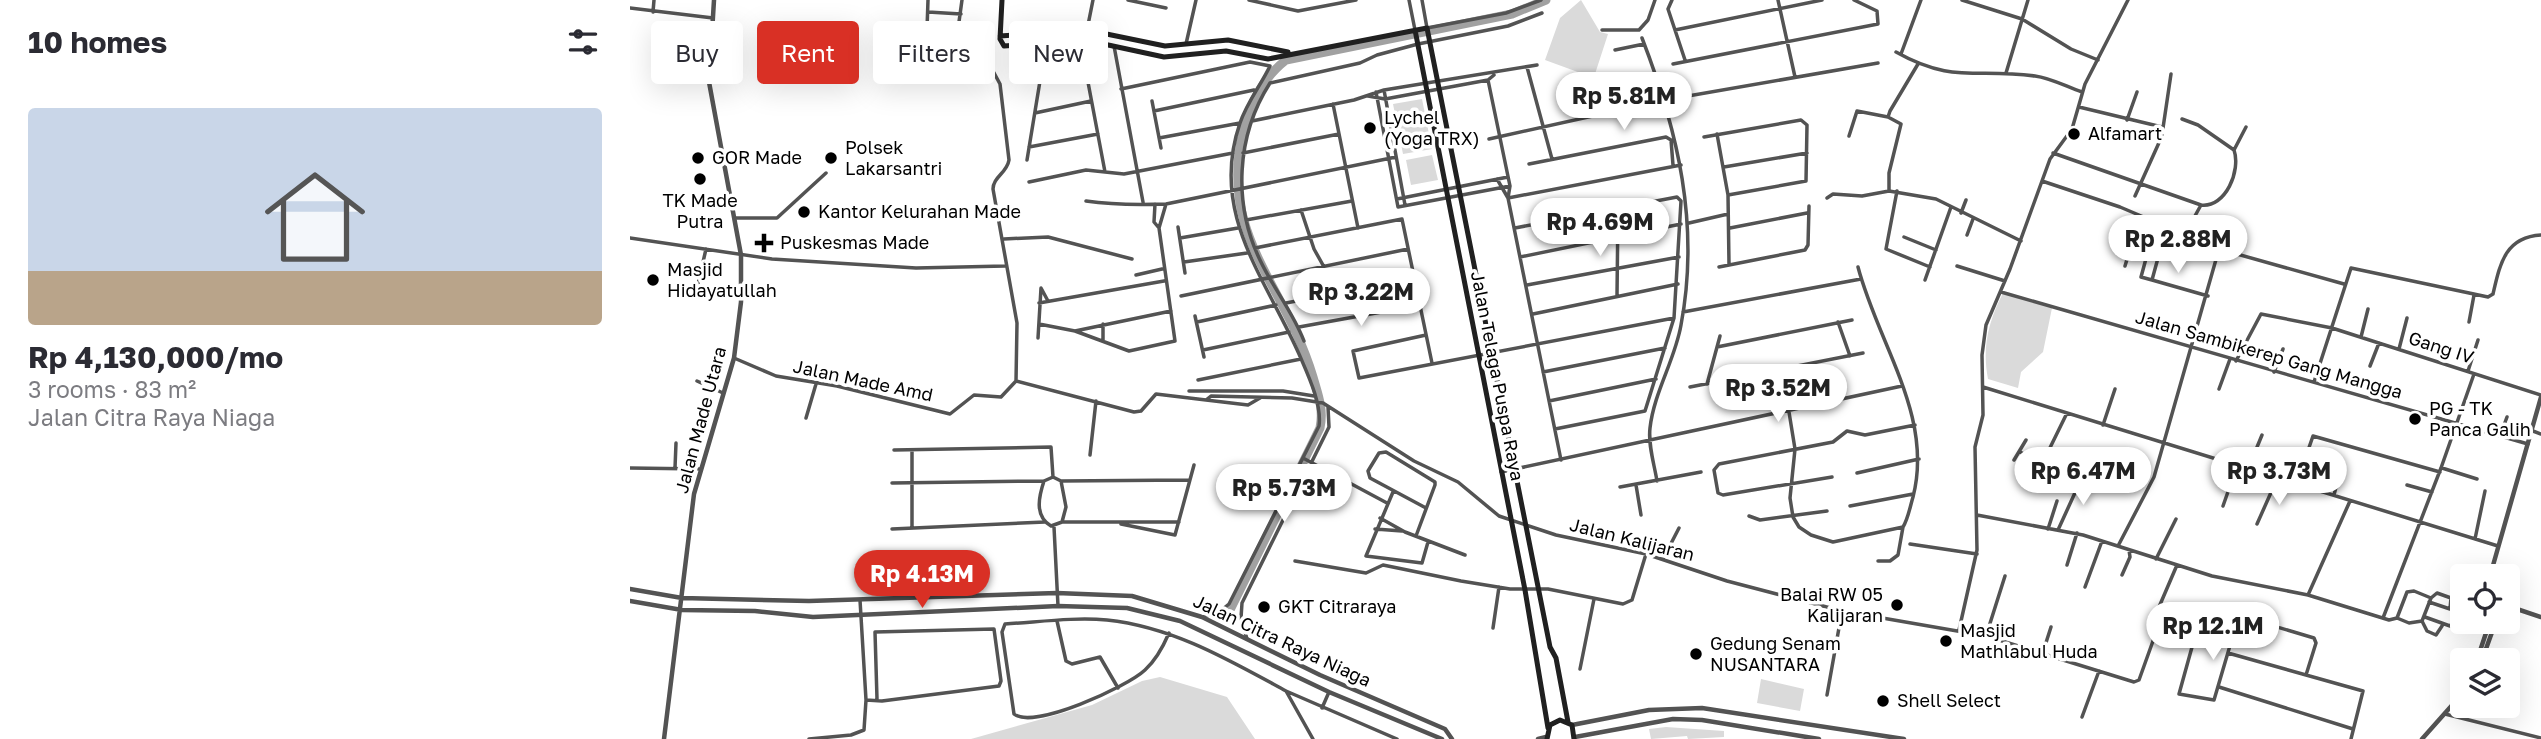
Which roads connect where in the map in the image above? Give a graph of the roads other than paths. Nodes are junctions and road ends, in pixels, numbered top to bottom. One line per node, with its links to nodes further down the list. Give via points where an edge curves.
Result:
1 (654, 0): 28 (street)
2 (714, 0): 32 (street, Jalan Made Utara)
3 (928, 0): 29 (street)
4 (962, 0): 31 (street)
5 (1002, 0): 44 (main road)
6 (1093, 0): 37 (street)
7 (1128, 0): 24 (street)
8 (1196, 0): 53 (street)
9 (1249, 0): 10 (street, via 1298,11)
10 (1356, 0)
11 (1409, 0): 41 (street)
12 (1422, 0): 38 (street)
13 (1541, 0): 38 (street, via 1506,13)
14 (1655, 0): 39 (street, via 1639,30)
15 (1672, 0): 40 (street, via 1668,9)
16 (1778, 0): 27 (street)
17 (1822, 0): 27 (street)
18 (1854, 0): 46 (street, via 1877,11 1879,23)
19 (1921, 0): 62 (street, via 1898,53)
20 (1962, 0): 23 (street)
21 (2028, 0): 33 (street)
22 (2128, 0): 59 (street)
23 (1972, 1): 33 (street)
24 (1156, 3): 26 (street)
25 (630, 8): 28 (street)
26 (1166, 8)
27 (1780, 8): 40 (street); 46 (street)
28 (653, 12): 32 (street)
29 (927, 12): 31 (street); 35 (street)
30 (1542, 13): 47 (street, via 1508,26)
31 (961, 14): 36 (street)
32 (713, 18): 34 (street, Jalan Made Utara)
33 (2022, 19): 59 (street); 66 (street)
34 (713, 21)
35 (927, 21)
36 (960, 21)
37 (1089, 21)
38 (1427, 29): 41 (main road); 47 (main road, Jalan Telaga Puspa Raya)
39 (1602, 30)
40 (1675, 30): 58 (street)
41 (1415, 32): 49 (main road, Jalan Telaga Puspa Raya); 56 (main road)
42 (1108, 34): 53 (main road)
43 (1009, 35): 44 (main road)
44 (1000, 36): 52 (main road, via 1001,44)
45 (1642, 37): 50 (street)
46 (1786, 40): 58 (street); 71 (street)
47 (1429, 41): 49 (street); 72 (main road, Jalan Telaga Puspa Raya)
48 (1108, 44): 51 (main road)
49 (1418, 44): 74 (main road, Jalan Telaga Puspa Raya); 100 (street, via 1360,63 1270,83)
50 (1644, 44): 55 (street); 90 (street)
51 (1114, 45): 57 (main road, via 1164,57 1226,51); 79 (street)
52 (1009, 46)
53 (1186, 46): 54 (main road, via 1228,40)
54 (1273, 50): 56 (main road); 57 (main road)
55 (1615, 50)
56 (1291, 52): 57 (main road)
57 (1272, 58)
58 (1685, 60): 61 (street)
59 (2098, 60): 85 (street)
60 (1878, 63): 71 (street)
61 (1673, 64)
62 (1918, 64): 66 (street, via 1958,75); 97 (street)
63 (1537, 65): 64 (street)
64 (1527, 67): 68 (street); 102 (street)
65 (1487, 73): 67 (street); 68 (street); 73 (street)
66 (2006, 73): 85 (street, via 2043,77)
67 (1476, 74): 72 (street); 75 (street)
68 (1495, 74): 73 (street)
69 (2171, 74): 104 (street)
70 (995, 76): 187 (street, via 1002,93 1009,160 993,189)
71 (1795, 77): 90 (street)
72 (1437, 80): 74 (street); 82 (main road, Jalan Telaga Puspa Raya)
73 (1488, 80): 75 (street); 109 (street)
74 (1425, 82): 81 (street); 84 (main road, Jalan Telaga Puspa Raya)
75 (1478, 82): 82 (street)
76 (711, 84): 168 (street, Jalan Made Utara)
77 (1039, 84): 96 (street)
78 (1088, 84): 91 (street)
79 (1121, 89): 80 (street, via 1251,62 1269,67); 129 (street)
80 (1254, 90): 95 (street); 101 (street)
81 (1384, 90): 83 (street); 88 (street)
82 (1439, 90): 84 (street); 138 (main road, Jalan Telaga Puspa Raya)
83 (1376, 92): 87 (street); 89 (street)
84 (1427, 92): 88 (street); 141 (main road, Jalan Telaga Puspa Raya)
85 (2082, 92): 94 (street)
86 (2137, 92): 99 (street)
87 (1368, 96): 89 (street); 93 (street)
88 (1385, 99): 89 (street); 120 (street)
89 (1377, 100): 121 (street)
90 (1665, 100): 102 (street); 126 (street)
91 (1091, 101): 96 (street); 105 (street)
92 (1152, 101): 95 (street)
93 (1333, 104): 100 (street); 106 (street)
94 (2079, 107): 99 (street); 119 (street, via 2072,129)
95 (1154, 111): 111 (street)
96 (1034, 113): 113 (street)
97 (1888, 117): 108 (street, via 1857,111); 142 (street, via 1901,124)
98 (2182, 119): 115 (street)
99 (2127, 120): 104 (street)
100 (1252, 121): 117 (street)
101 (1240, 122): 111 (street); 116 (street)
102 (1544, 127): 109 (street); 122 (street)
103 (2246, 127): 115 (street)
104 (2162, 128): 136 (street)
105 (1098, 134): 113 (street); 130 (street)
106 (1339, 134): 117 (street); 127 (street)
107 (1717, 134): 110 (street); 118 (street, via 1801,120 1807,125); 128 (street)
108 (1849, 136)
109 (1500, 137): 112 (street); 132 (street)
110 (1704, 137)
111 (1159, 138): 114 (street)
112 (1489, 139)
113 (1029, 147): 123 (street)
114 (1161, 148)
115 (2234, 150): 158 (street, via 2236,170 2230,184 2217,201)
116 (1233, 153): 129 (street); 140 (street)
117 (1244, 153): 140 (street)
118 (1807, 153): 128 (street); 145 (street, via 1804,183)
119 (2053, 153): 134 (street); 136 (street)
120 (1396, 157): 121 (street); 147 (street)
121 (1389, 158): 127 (street); 151 (street)
122 (1552, 159): 124 (street); 125 (street, via 1667,137)
123 (1027, 160)
124 (1529, 163)
125 (1673, 165): 126 (street); 149 (street)
126 (1681, 165): 171 (street)
127 (1345, 167): 140 (street); 154 (street)
128 (1724, 167): 145 (street)
129 (1138, 171): 130 (street); 155 (street)
130 (1105, 172): 135 (street, via 1086,170)
131 (826, 173): 168 (street, via 777,218)
132 (1508, 177): 133 (street); 137 (street)
133 (1497, 179): 138 (street); 139 (street)
134 (2041, 181): 167 (street); 188 (street)
135 (1029, 182)
136 (2141, 184): 146 (street); 158 (street)
137 (1510, 186): 139 (street); 149 (street)
138 (1458, 187): 141 (street); 144 (main road, Jalan Telaga Puspa Raya)
139 (1500, 188): 144 (street); 149 (street)
140 (1237, 189): 157 (street); 170 (street); 175 (street)
141 (1446, 189): 147 (street); 148 (main road, Jalan Telaga Puspa Raya)
142 (1889, 191): 143 (street); 150 (street)
143 (1897, 191): 161 (street); 210 (street, via 1886,249)
144 (1460, 195): 148 (street); 269 (main road, Jalan Telaga Puspa Raya)
145 (1728, 195): 166 (street)
146 (2135, 196)
147 (1403, 197): 151 (street); 159 (street)
148 (1448, 198): 159 (street); 271 (main road, Jalan Telaga Puspa Raya)
149 (1508, 198): 177 (street)
150 (1828, 198)
151 (1397, 199): 159 (street, via 1398,207)
152 (1966, 200): 165 (street)
153 (1086, 201): 155 (street)
154 (1352, 201): 163 (street); 176 (street)
155 (1143, 202): 156 (street)
156 (1155, 204): 157 (street); 174 (street)
157 (1166, 204): 174 (street)
158 (2201, 205): 179 (street)
159 (1405, 206)
160 (1809, 206): 164 (street)
161 (1951, 207): 165 (street); 194 (street)
162 (1618, 208): 172 (street, via 1677,197); 177 (street); 182 (street)
163 (1301, 210): 170 (street); 183 (street)
164 (1807, 213): 178 (street); 202 (street, via 1805,250)
165 (1961, 213): 169 (street)
166 (1729, 214): 171 (street); 178 (street)
167 (2140, 216): 179 (street); 206 (street)
168 (734, 218): 196 (street, Jalan Made Utara)
169 (1973, 219): 180 (street); 188 (street)
170 (1246, 220): 191 (street)
171 (1689, 223): 239 (street)
172 (1681, 224): 182 (street); 199 (street)
173 (1178, 227): 185 (street)
174 (1158, 228): 211 (street)
175 (1238, 228): 185 (street); 195 (street)
176 (1357, 228): 183 (street); 192 (street, via 1402,219)
177 (1515, 228): 198 (street)
178 (1730, 228): 202 (street)
179 (2185, 234): 193 (street)
180 (1967, 235)
181 (2541, 235): 227 (street, via 2507,249 2491,296)
182 (1619, 236): 198 (street); 207 (street)
183 (1310, 237): 191 (street); 204 (street)
184 (1904, 237): 194 (street)
185 (1180, 238): 201 (street)
186 (630, 239): 190 (street)
187 (1004, 240): 200 (street, via 1048,237); 203 (street)
188 (2021, 242): 221 (street)
189 (2161, 247): 220 (street)
190 (706, 248): 196 (street); 231 (street)
191 (1255, 248): 214 (street)
192 (1408, 249): 204 (street); 215 (street)
193 (2219, 249): 223 (street); 230 (street)
194 (1936, 250): 210 (street)
195 (1247, 253): 201 (street); 216 (street)
196 (741, 255): 203 (street, via 916,268); 274 (street, Jalan Made Utara)
197 (2147, 256): 220 (street, via 2141,277)
198 (1520, 257): 224 (street)
199 (1679, 257): 207 (street); 222 (street)
200 (1132, 259)
201 (1184, 262): 212 (street)
202 (1729, 264): 208 (street)
203 (1005, 266): 288 (street, via 1017,323)
204 (1323, 266): 214 (street); 225 (street)
205 (1957, 266): 221 (street)
206 (2124, 266)
207 (1619, 267): 224 (street); 229 (street)
208 (1718, 267)
209 (1858, 267): 217 (street)
210 (1930, 267): 218 (street)
211 (1163, 269): 213 (street); 219 (street)
212 (1185, 272)
213 (1136, 275)
214 (1269, 277): 216 (street); 234 (street)
215 (1414, 278): 225 (street); 236 (street)
216 (1261, 279): 228 (street); 235 (street)
217 (1861, 279): 239 (street); 292 (street)
218 (1925, 280)
219 (1164, 281): 232 (street); 238 (street)
220 (2152, 281): 230 (street)
221 (2006, 282): 226 (street)
222 (1678, 284): 229 (street); 242 (street)
223 (2344, 284): 227 (street, via 2354,268); 251 (street)
224 (1526, 285): 240 (street)
225 (1338, 292): 234 (street)
226 (2001, 292): 264 (street, Jalan Sambikerep Gang Mangga); 294 (street, via 1986,324)
227 (2474, 295): 247 (street)
228 (1181, 296)
229 (1617, 296): 240 (street)
230 (2208, 296): 264 (street)
231 (695, 297)
232 (1048, 301): 233 (street); 233 (street, via 1042,288)
233 (1039, 303): 248 (street)
234 (1285, 303): 250 (street)
235 (1276, 305): 245 (street); 253 (street)
236 (1420, 305): 250 (street); 254 (street)
237 (2368, 309): 256 (street)
238 (1171, 311): 249 (street); 259 (street, via 1176,337 1172,342 1129,351)
239 (1683, 313): 319 (street, via 1653,411)
240 (1532, 314): 262 (street)
241 (1195, 316): 245 (street)
242 (1674, 318): 262 (street); 265 (street)
243 (2407, 318): 267 (street)
244 (1852, 320): 246 (street)
245 (1197, 322): 268 (street)
246 (1838, 323): 263 (street); 273 (street)
247 (2469, 323)
248 (1039, 324): 252 (street); 257 (street)
249 (1102, 324): 252 (street); 259 (street)
250 (1299, 327): 260 (street)
251 (2332, 328): 256 (street, Gang IV); 277 (street, Gang IV, via 2260,314); 289 (street)
252 (1075, 331): 259 (street)
253 (1289, 332): 268 (street); 275 (street)
254 (1426, 335): 278 (street); 278 (street, via 1352,352 1360,379)
255 (1720, 336): 263 (street)
256 (2361, 337): 261 (street, Gang IV)
257 (1038, 338)
258 (2478, 340): 283 (street)
259 (1103, 341)
260 (1304, 341)
261 (2379, 343): 267 (street, Gang IV); 279 (street)
262 (1538, 344): 269 (street); 281 (street)
263 (1717, 347): 291 (street)
264 (2193, 347): 276 (street, Jalan Sambikerep Gang Mangga); 321 (street)
265 (1666, 348): 281 (street); 285 (street)
266 (2283, 349): 282 (street)
267 (2399, 349): 283 (street, Gang IV)
268 (1203, 350): 272 (street)
269 (1492, 352): 271 (street); 339 (main road, Jalan Telaga Puspa Raya)
270 (1863, 353): 273 (street)
271 (1478, 355): 278 (street); 342 (main road, Jalan Telaga Puspa Raya)
272 (1204, 356)
273 (1850, 356): 280 (street)
274 (734, 358): 290 (street, Jalan Made Amd, via 776,376); 298 (street, Jalan Made Utara)
275 (1301, 359): 286 (street); 299 (street)
276 (2230, 359): 277 (street, Jalan Sambikerep Gang Mangga); 296 (street)
277 (2236, 360): 282 (street, Jalan Sambikerep Gang Mangga)
278 (1432, 363)
279 (2370, 366)
280 (1782, 369): 291 (street); 306 (street)
281 (1543, 372): 304 (street)
282 (2274, 372): 289 (street, Jalan Sambikerep Gang Mangga)
283 (2468, 372): 284 (street, Gang IV)
284 (2474, 373): 300 (street, Gang IV); 310 (street)
285 (1656, 379): 304 (street); 313 (street, via 1645,411)
286 (1198, 380)
287 (697, 381): 298 (street)
288 (1016, 381): 290 (street, Jalan Made Amd, via 1001,397 974,395 950,414); 303 (street)
289 (2314, 382): 310 (street, Jalan Sambikerep Gang Mangga)
290 (816, 384): 309 (street)
291 (1707, 384): 293 (street)
292 (1902, 386): 306 (street); 311 (street)
293 (1690, 387)
294 (1983, 387): 307 (street); 374 (street, via 1983,415 1975,447)
295 (2115, 389): 312 (street)
296 (2219, 389)
297 (1189, 391): 299 (street, via 1283,391)
298 (725, 394): 338 (street, Jalan Made Utara)
299 (1314, 396): 305 (street)
300 (2541, 396): 314 (street)
301 (1260, 397): 302 (street); 302 (street, via 1248,405); 305 (street)
302 (1206, 400): 303 (street, via 1156,394 1144,409 1134,412)
303 (1096, 401): 327 (street)
304 (1549, 401): 313 (street)
305 (1321, 403): 328 (street, via 1319,426); 332 (street, via 1329,428); 379 (street, Jalan Kalijaran, via 1404,455 1458,482 1499,516)
306 (1790, 409): 319 (street); 323 (street)
307 (2067, 413): 312 (street); 326 (street, via 2044,460)
308 (2507, 417): 317 (street)
309 (806, 418)
310 (2457, 424): 317 (street, Jalan Sambikerep Gang Mangga); 341 (street)
311 (1915, 425): 323 (street, via 1865,435 1847,430 1833,442); 329 (street)
312 (2102, 425): 321 (street)
313 (1555, 429): 330 (street)
314 (2533, 431): 315 (street); 322 (street)
315 (2541, 434)
316 (2262, 436): 340 (street)
317 (2500, 436): 322 (street, Jalan Sambikerep Gang Mangga)
318 (2026, 440): 326 (street)
319 (1650, 442): 330 (street); 353 (street)
320 (676, 443): 337 (street)
321 (2165, 445): 335 (street); 402 (street, via 2148,494)
322 (2530, 445): 403 (street)
323 (1796, 449): 356 (street); 356 (street, via 1719,464 1714,470 1721,495)
324 (894, 450): 325 (street)
325 (912, 450): 346 (street, via 1051,447); 355 (street)
326 (2020, 452): 331 (street)
327 (1090, 455)
328 (1304, 458): 332 (street); 437 (street, via 1229,604)
329 (1919, 459): 344 (street); 364 (street)
330 (1561, 460): 339 (street)
331 (2014, 460)
332 (1313, 462): 368 (street); 450 (street, via 1242,603)
333 (2342, 463): 365 (street)
334 (1194, 465): 350 (street)
335 (2237, 466): 340 (street); 370 (street)
336 (630, 468): 337 (street)
337 (675, 468): 338 (street)
338 (701, 469): 424 (street, Jalan Made Utara, via 686,543)
339 (1515, 469): 342 (street); 385 (main road, Jalan Telaga Puspa Raya)
340 (2248, 470): 348 (street)
341 (2441, 470): 349 (street); 358 (street, via 2313,436); 363 (street)
342 (1501, 472): 379 (main road, Jalan Telaga Puspa Raya)
343 (1701, 472): 353 (street)
344 (1857, 473)
345 (2084, 473): 394 (street)
346 (1053, 477): 351 (street); 352 (street)
347 (1832, 477): 356 (street)
348 (2277, 479): 358 (street); 386 (street)
349 (2477, 479)
350 (1189, 480): 352 (street); 382 (street)
351 (1044, 481): 355 (street); 380 (street, via 1039,503)
352 (1061, 481): 383 (street, via 1066,507)
353 (1657, 481): 357 (street)
354 (892, 483): 355 (street)
355 (913, 483): 390 (street)
356 (1791, 484): 376 (street)
357 (1636, 485): 360 (street); 373 (street)
358 (2296, 485): 365 (street)
359 (2407, 485): 363 (street)
360 (1620, 487)
361 (2485, 491): 398 (street)
362 (1393, 492): 368 (street); 371 (street); 371 (street, via 1368,477 1381,452 1434,479)
363 (2432, 492): 384 (street)
364 (1914, 494): 369 (street); 388 (street)
365 (2334, 496): 367 (street)
366 (2057, 501): 392 (street)
367 (2350, 501): 384 (street); 423 (street)
368 (1387, 503): 377 (street)
369 (1850, 506)
370 (2223, 506)
371 (1426, 508): 397 (street)
372 (1827, 511): 376 (street)
373 (1641, 515)
374 (1977, 515): 392 (street); 406 (street)
375 (1749, 516): 376 (street, via 1758,520)
376 (1793, 517): 388 (street, via 1799,527 1827,542)
377 (1380, 518): 393 (street); 395 (street)
378 (2176, 519): 409 (street)
379 (1511, 520): 385 (street, Jalan Kalijaran); 421 (main road, Jalan Telaga Puspa Raya)
380 (1045, 522): 387 (street); 390 (street)
381 (1112, 522): 382 (street); 382 (street, via 1172,535); 383 (street)
382 (1179, 522)
383 (1062, 523): 387 (street)
384 (2419, 523): 398 (street); 439 (street)
385 (1526, 524): 405 (street, Jalan Kalijaran, via 1569,539); 420 (main road, Jalan Telaga Puspa Raya)
386 (2258, 524)
387 (1054, 527): 422 (street)
388 (1903, 527): 411 (street, via 1898,555)
389 (892, 528): 390 (street)
390 (912, 528)
391 (1679, 528): 408 (street)
392 (2048, 528): 394 (street)
393 (1375, 529): 395 (street); 399 (street, via 1366,554 1369,558 1422,563)
394 (2058, 530): 396 (street)
395 (1405, 531): 397 (street)
396 (2077, 533): 400 (street); 413 (street)
397 (1416, 536): 399 (street)
398 (2475, 538): 403 (street)
399 (1428, 541): 407 (street)
400 (2102, 541): 402 (street); 418 (street)
401 (1910, 544): 406 (street)
402 (2118, 546): 404 (street)
403 (2498, 546): 412 (street)
404 (2129, 550): 409 (street); 415 (street)
405 (1646, 554): 408 (street, Jalan Kalijaran); 425 (street, via 1631,602)
406 (1977, 554): 447 (street)
407 (1465, 555)
408 (1662, 559): 434 (street, Jalan Kalijaran)
409 (2156, 559): 414 (street)
410 (1295, 561): 417 (street, via 1367,573 1383,565)
411 (1878, 561)
412 (2493, 564)
413 (2067, 565)
414 (2177, 565): 423 (street); 456 (street, Jalan Kalijaran, via 2136,682)
415 (2122, 575)
416 (2005, 576): 449 (street)
417 (1499, 587): 421 (street); 446 (street)
418 (2085, 587)
419 (630, 589): 424 (street, Jalan Citra Raya Niaga)
420 (1539, 589): 421 (street); 425 (street); 451 (main road, Jalan Telaga Puspa Raya)
421 (1525, 590): 452 (main road, Jalan Telaga Puspa Raya)
422 (1057, 593): 427 (street, Jalan Citra Raya Niaga); 430 (street); 437 (street, Jalan Citra Raya Niaga, via 1132,596)
423 (2308, 595): 439 (street)
424 (682, 598): 427 (street, Jalan Citra Raya Niaga); 432 (street, Jalan Made Utara)
425 (1594, 598): 455 (street)
426 (2450, 598): 428 (street, via 2440,593)
427 (860, 600): 435 (street)
428 (2430, 600): 431 (street); 440 (street, via 2407,592); 441 (street)
429 (630, 601): 432 (street, Jalan Citra Raya Niaga)
430 (1058, 606): 435 (street, Jalan Citra Raya Niaga); 459 (street, Jalan Citra Raya Niaga, via 1127,608 1180,621)
431 (2450, 609)
432 (682, 610): 435 (street, Jalan Citra Raya Niaga); 478 (street, Jalan Made Utara)
433 (2520, 610): 438 (street)
434 (1842, 611): 447 (street, Jalan Kalijaran); 464 (street)
435 (860, 615): 466 (street)
436 (2239, 615): 454 (street); 458 (street, via 2314,638); 460 (street, via 2210,607 2202,611 2179,694 2209,701)
437 (1202, 617): 450 (street, Jalan Citra Raya Niaga)
438 (2541, 617)
439 (2383, 618): 440 (street)
440 (2397, 618): 441 (street, via 2409,623)
441 (2423, 619): 443 (street); 443 (street, via 2427,631 2436,635)
442 (1057, 621): 448 (street, via 1105,620); 461 (street, via 1066,662 1100,657); 461 (street, via 1003,627 1015,717 1062,710)
443 (2442, 625): 444 (street)
444 (2450, 625)
445 (2051, 627): 453 (street)
446 (1493, 628)
447 (1959, 630): 449 (street, Jalan Kalijaran)
448 (1169, 633): 461 (street, via 1144,670); 462 (street)
449 (1986, 636): 453 (street, Jalan Kalijaran)
450 (1247, 639): 457 (street, Jalan Citra Raya Niaga)
451 (1550, 647): 452 (main road); 471 (main road, Jalan Telaga Puspa Raya)
452 (1536, 650): 472 (main road, Jalan Telaga Puspa Raya)
453 (2043, 652): 456 (street, Jalan Kalijaran)
454 (2228, 653): 458 (street); 460 (street)
455 (1580, 669)
456 (2099, 671): 470 (street)
457 (1320, 675): 459 (street); 483 (street, Jalan Citra Raya Niaga, via 1445,729)
458 (2306, 675): 473 (street, via 2363,691)
459 (1315, 685): 463 (street, Jalan Citra Raya Niaga)
460 (2219, 687): 473 (street)
461 (1118, 688)
462 (1286, 691): 468 (street); 480 (street)
463 (1329, 692): 468 (street); 482 (street, Jalan Citra Raya Niaga)
464 (1827, 695)
465 (877, 699): 465 (street, via 875,632 994,629 999,686); 466 (street)
466 (866, 700): 479 (street, via 866,724 860,733)
467 (2450, 706): 469 (street)
468 (1322, 708): 481 (street)
469 (2443, 713): 477 (street); 489 (street)
470 (2082, 717)
471 (1570, 724): 472 (main road, via 1556,720); 474 (street, via 1672,708 1702,708); 476 (main road, Jalan Telaga Puspa Raya)
472 (1548, 728): 475 (main road)
473 (2353, 729): 488 (street)
474 (1837, 730): 486 (street); 487 (street)
475 (1547, 738): 484 (street)
476 (1574, 738): 485 (street, via 1673,719)
477 (2541, 738)
478 (664, 739)
479 (809, 739)
480 (1312, 739)
481 (1397, 739)
482 (1442, 739)
483 (1452, 739)
484 (1538, 739)
485 (1819, 739)
486 (1836, 739)
487 (1904, 739)
488 (2351, 739)
489 (2422, 739)

